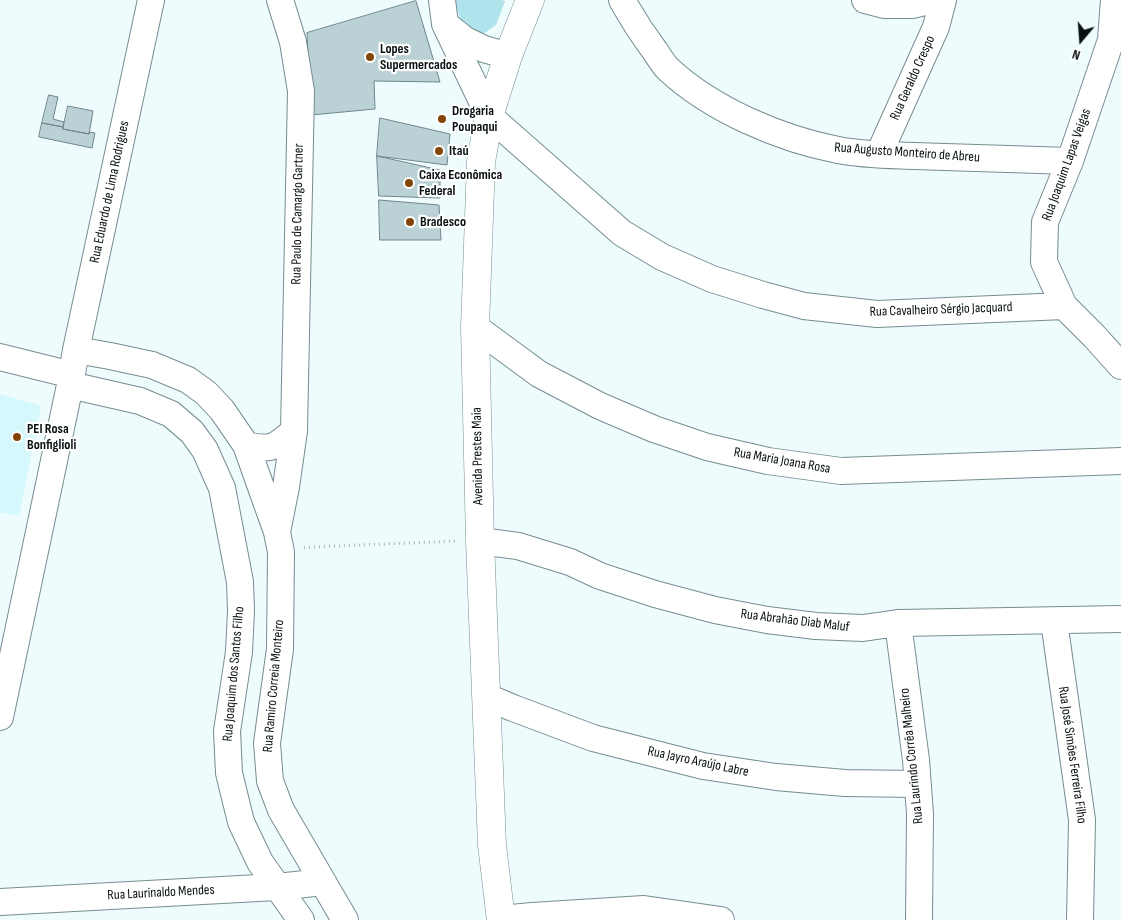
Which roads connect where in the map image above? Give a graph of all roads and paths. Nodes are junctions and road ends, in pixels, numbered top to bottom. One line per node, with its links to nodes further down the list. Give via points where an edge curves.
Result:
1 (151, 0): 16 (street, Rua Eduardo de Lima Rodrigues)
2 (280, 0): 20 (street, Rua Paulo de Camargo Gartner, via 293,42 301,91)
3 (530, 0): 10 (main road, Avenida Prestes Maia)
4 (622, 0): 12 (street, Rua Augusto Monteiro de Abreu, via 667,68 695,91 764,128 840,150)
5 (865, 0): 6 (street, via 884,5 913,5)
6 (933, 0)
7 (943, 0): 12 (street, Rua Geraldo Crespo, via 936,27)
8 (1114, 0): 13 (street, Rua Joaquim Lapas Veigas, via 1111,40)
9 (443, 12): 10 (street, via 465,40); 11 (street)
10 (508, 56): 11 (main road, Avenida Prestes Maia)
11 (489, 116): 14 (street, Rua Cavalheiro Sérgio Jacquard, via 622,233 662,257 712,279 804,306 877,314); 15 (main road, Avenida Prestes Maia, via 481,162)
12 (879, 154): 13 (street, Rua Augusto Monteiro de Abreu)
13 (1070, 160): 14 (street, Rua Joaquim Lapas Veigas, via 1045,222 1044,262)
14 (1064, 306): 18 (street, Rua Joaquim Lapas Veigas)
15 (475, 327): 22 (street, Rua Maria Joana Rosa, via 540,374 600,406 708,447 768,461 841,471); 23 (main road, Avenida Prestes Maia)
16 (76, 350): 19 (street, Rua Eduardo de Lima Rodrigues); 21 (street, via 152,365 188,380 222,410)
17 (0, 357): 19 (street, Rua Joaquim dos Santos Filho)
18 (1121, 366)
19 (71, 380): 29 (street, Rua Eduardo de Lima Rodrigues); 32 (street, Rua Joaquim dos Santos Filho, via 171,414 192,432 205,450 222,488 240,582 241,611 239,652 227,731 229,773 242,822 260,862)
20 (294, 431): 21 (street, via 269,448); 24 (street, Rua Paulo de Camargo Gartner)
21 (246, 445): 24 (street)
22 (1121, 461)
23 (480, 541): 24 (path, via 311,547); 27 (street, Rua Abrahão Diab Maluf, via 518,546 655,594 723,612 816,626 863,628); 28 (main road, Avenida Prestes Maia)
24 (279, 542): 31 (street, Rua Ramiro Correia Monteiro, via 280,649 267,743 270,781 282,810)
25 (1121, 619): 26 (street, Rua Abrahão Diab Maluf)
26 (1054, 621): 27 (street, Rua Abrahão Diab Maluf); 39 (street, Rua José Simões Ferreira Filho, via 1082,820)
27 (898, 623): 30 (street, Rua Laurindo Corrêa Malheiro)
28 (487, 697): 30 (street, Rua Jayro Araújo Labre, via 593,738 703,766 845,783); 36 (main road, Avenida Prestes Maia, via 492,844)
29 (0, 717)
30 (918, 784): 38 (street, Rua Laurindo Corrêa Malheiro)
31 (323, 882): 32 (street, Rua Laurinaldo Mendes); 35 (street, Rua Ramiro Correia Monteiro)
32 (278, 887): 33 (street, Rua Laurinaldo Mendes); 34 (street, Rua Joaquim dos Santos Filho)
33 (0, 902)
34 (300, 920)
35 (345, 920)
36 (501, 920): 37 (street, via 644,909)
37 (721, 920)
38 (919, 920)
39 (1080, 920)

